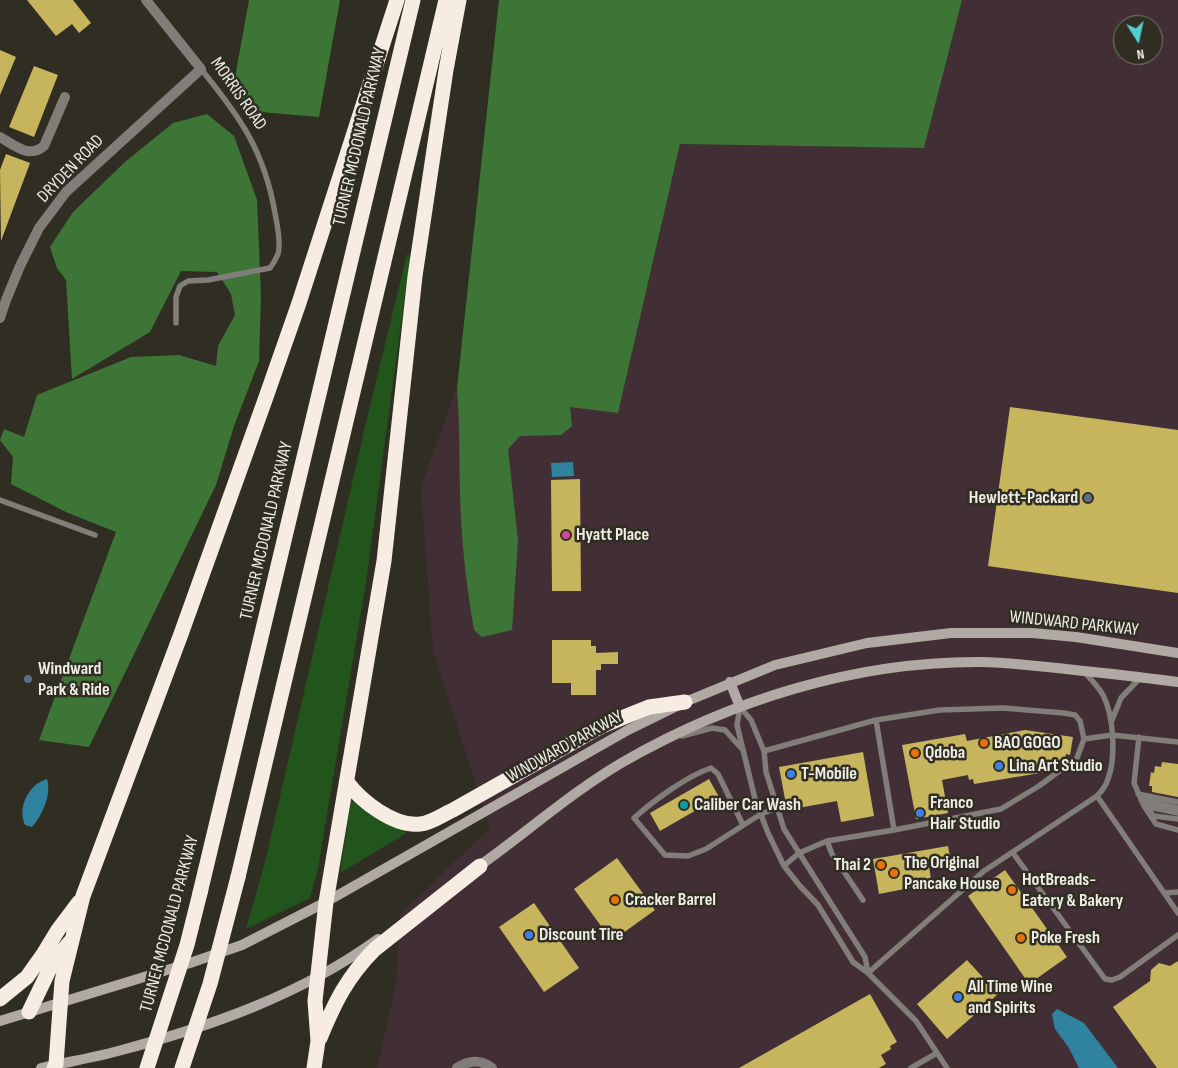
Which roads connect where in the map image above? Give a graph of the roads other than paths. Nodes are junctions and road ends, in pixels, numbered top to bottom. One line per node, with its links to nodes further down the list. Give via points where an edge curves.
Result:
1 (146, 0): 6 (street, MORRIS ROAD)
2 (398, 0): 49 (highway, via 299,303)
3 (412, 0): 64 (highway, TURNER MCDONALD PARKWAY, bridge, via 200,893 187,945)
4 (446, 0): 65 (highway, bridge, via 238,877 210,984)
5 (459, 0): 29 (highway, via 415,276 384,561)
6 (201, 69): 9 (street, DRYDEN ROAD, via 66,192 39,228); 10 (lane, MORRIS ROAD, via 233,108 262,162 272,193 278,254 270,268 188,281 180,286 176,297)
7 (65, 97): 8 (street, via 44,146 38,151 22,149)
8 (0, 137)
9 (0, 318)
10 (176, 323)
11 (0, 500): 12 (lane)
12 (95, 535)
13 (1178, 652): 16 (main road, WINDWARD PARKWAY, via 1032,632 951,633 867,643 820,653)
14 (1084, 671): 15 (main road); 19 (main road, via 980,662 894,668 839,677); 21 (lane, via 1104,697)
15 (1142, 677): 17 (main road); 21 (lane, via 1121,698)
16 (730, 682): 18 (main road, WINDWARD PARKWAY); 19 (main road)
17 (1178, 682)
18 (685, 702): 29 (highway, via 649,707 602,726 453,810 419,824 397,820 378,810); 51 (main road, WINDWARD PARKWAY, via 628,730)
19 (740, 707): 26 (lane, via 737,725); 27 (lane, via 751,720); 28 (main road, via 688,728)
20 (876, 720): 24 (lane, via 940,710 1003,708 1064,712 1075,715 1080,721); 27 (lane); 40 (lane)
21 (1111, 722): 22 (lane)
22 (1112, 735): 23 (lane); 24 (lane); 30 (lane, via 1108,780)
23 (1139, 737): 25 (lane); 31 (lane, via 1134,783)
24 (1084, 739): 40 (lane, via 1077,758 1001,809)
25 (1178, 742)
26 (744, 751): 28 (lane, via 725,730 712,728 682,736); 37 (lane)
27 (764, 751): 34 (lane, via 766,772)
28 (623, 762): 45 (main road, via 582,788)
29 (347, 782): 51 (highway)
30 (1097, 796): 44 (lane); 48 (lane)
31 (1140, 797): 32 (lane); 33 (lane); 35 (lane)
32 (1178, 802)
33 (1144, 806): 36 (lane); 38 (lane, via 1154,816); 41 (lane, via 1156,824)
34 (777, 808): 37 (lane); 43 (lane)
35 (1178, 808)
36 (1178, 813)
37 (761, 814): 39 (lane); 46 (lane)
38 (1178, 819)
39 (743, 825): 39 (lane, via 718,774 711,768 670,790 634,818 665,855 688,856 706,849)
40 (894, 830): 42 (lane)
41 (1178, 830)
42 (827, 841): 43 (lane); 50 (lane, via 832,854)
43 (799, 853): 46 (lane); 55 (lane, via 865,957)
44 (1013, 853): 53 (lane, via 1105,979 1120,977); 55 (lane, via 984,871)
45 (480, 866): 56 (main road, via 371,944); 61 (highway, via 375,949 361,964 341,990)
46 (784, 866): 55 (lane, via 818,905 853,962)
47 (1178, 892): 48 (lane)
48 (1165, 893): 52 (lane)
49 (83, 896): 54 (highway); 57 (highway, via 26,977)
50 (863, 900)
51 (326, 902): 56 (highway); 58 (main road, WINDWARD PARKWAY, via 242,945)
52 (1178, 913)
53 (1178, 934)
54 (73, 938): 58 (highway); 59 (highway, via 52,962)
55 (868, 973): 62 (lane, via 916,1020)
56 (317, 976): 61 (highway); 63 (main road, via 228,1018 117,1052)
57 (0, 999)
58 (60, 1002): 59 (main road, WINDWARD PARKWAY); 63 (highway)
59 (29, 1012): 60 (main road, WINDWARD PARKWAY)
60 (0, 1021)
61 (318, 1041): 66 (highway)
62 (937, 1053): 69 (lane); 70 (lane)
63 (50, 1067)
64 (147, 1068)
65 (182, 1068)
66 (314, 1068)
67 (457, 1068): 68 (street, via 479,1061)
68 (492, 1068)
69 (911, 1068)
70 (947, 1068)

